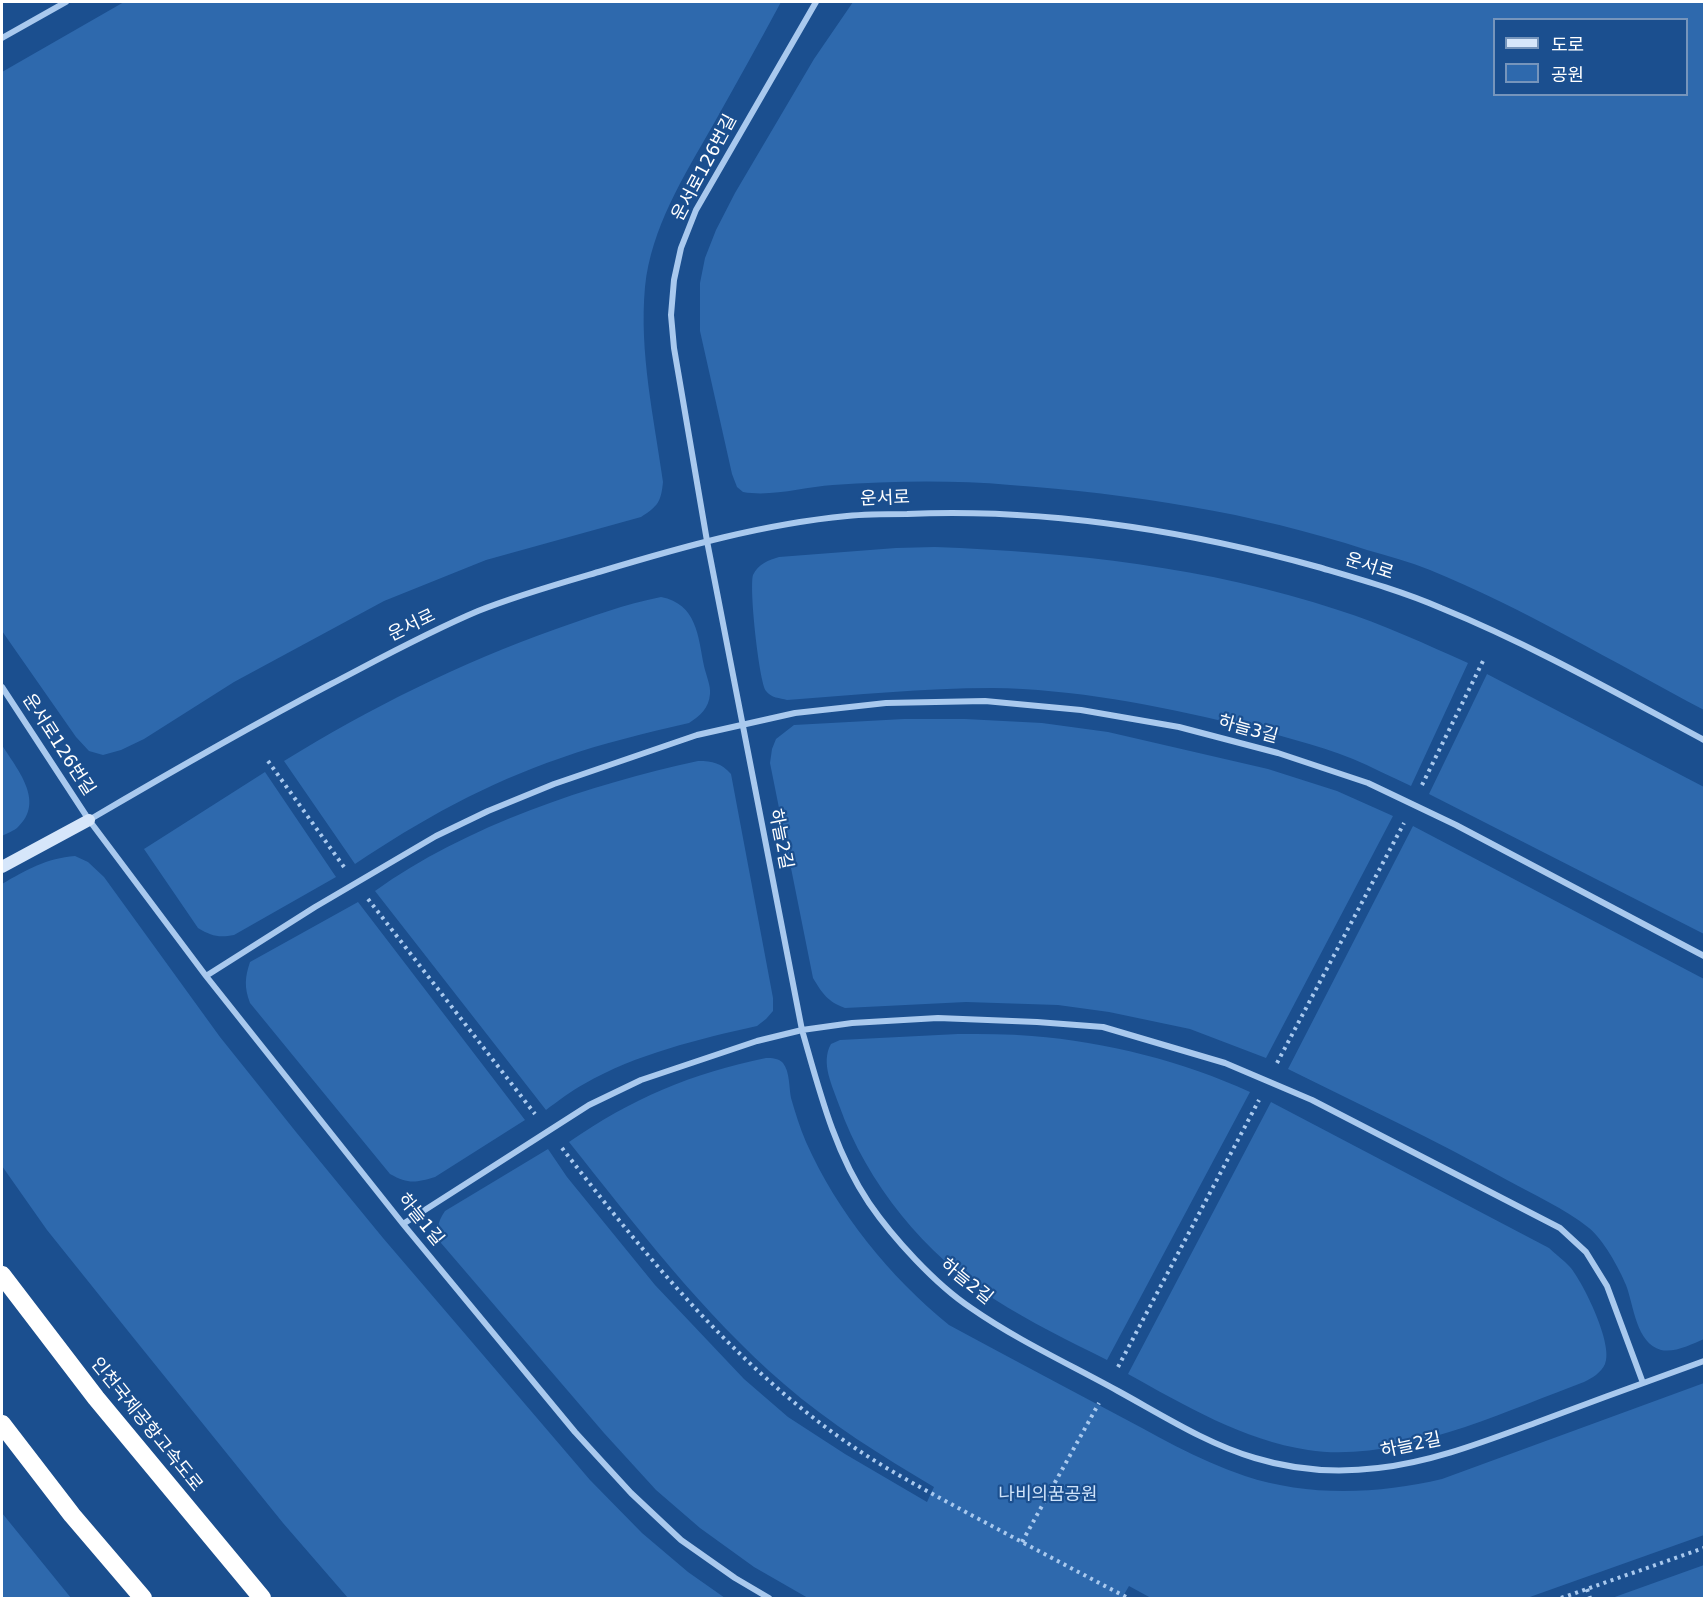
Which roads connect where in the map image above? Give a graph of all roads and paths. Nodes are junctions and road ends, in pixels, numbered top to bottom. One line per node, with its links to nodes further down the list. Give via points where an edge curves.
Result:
1 (66, 2): 3 (street)
2 (816, 2): 4 (street, 운서로126번길, via 696,210 674,280 674,348)
3 (2, 38)
4 (707, 541): 7 (street, 하늘2길); 8 (street, 운서로, via 848,516 938,512 1023,514 1200,538 1287,558 1441,607); 11 (street, 운서로, via 479,611 263,720)
5 (1484, 659): 10 (path)
6 (2, 687): 11 (street, 운서로126번길)
7 (742, 724): 16 (street, 하늘3길, via 795,713 886,703 986,701 1081,710 1179,727 1278,753 1368,783); 17 (street, 하늘3길, via 554,784 488,811 326,901); 18 (street, 하늘2길)
8 (1704, 740)
9 (268, 761): 14 (path)
10 (1420, 790)
11 (89, 820): 13 (street); 17 (street, 하늘1길)
12 (1406, 820): 19 (path)
13 (2, 867)
14 (346, 870)
15 (367, 898): 21 (path)
16 (1704, 956)
17 (206, 976): 23 (street, 하늘1길)
18 (802, 1030): 23 (street, via 640,1080 589,1105); 27 (street, via 938,1018 1103,1027 1225,1063 1268,1081 1560,1228 1586,1252 1606,1286); 27 (street, 하늘2길, via 843,1157 868,1202 934,1277 968,1307 1010,1332 1215,1443 1253,1458 1292,1467 1377,1469 1435,1457)
19 (1276, 1064)
20 (1261, 1097): 26 (path)
21 (535, 1114)
22 (562, 1148): 30 (path, via 612,1213 725,1339 793,1402 855,1449)
23 (403, 1224): 35 (street, 하늘1길, via 575,1432 631,1493 681,1540)
24 (2, 1275): 34 (highway, 인천국제공항고속도로, via 96,1398)
25 (1704, 1361): 27 (street, 하늘2길)
26 (1117, 1367)
27 (1643, 1383)
28 (1099, 1403): 30 (path)
29 (2, 1424): 33 (highway)
30 (1022, 1542): 36 (path)
31 (1704, 1548): 32 (path)
32 (1587, 1589): 37 (path); 38 (path)
33 (143, 1599)
34 (262, 1599)
35 (769, 1599)
36 (1128, 1599)
37 (1561, 1599)
38 (1590, 1599)

